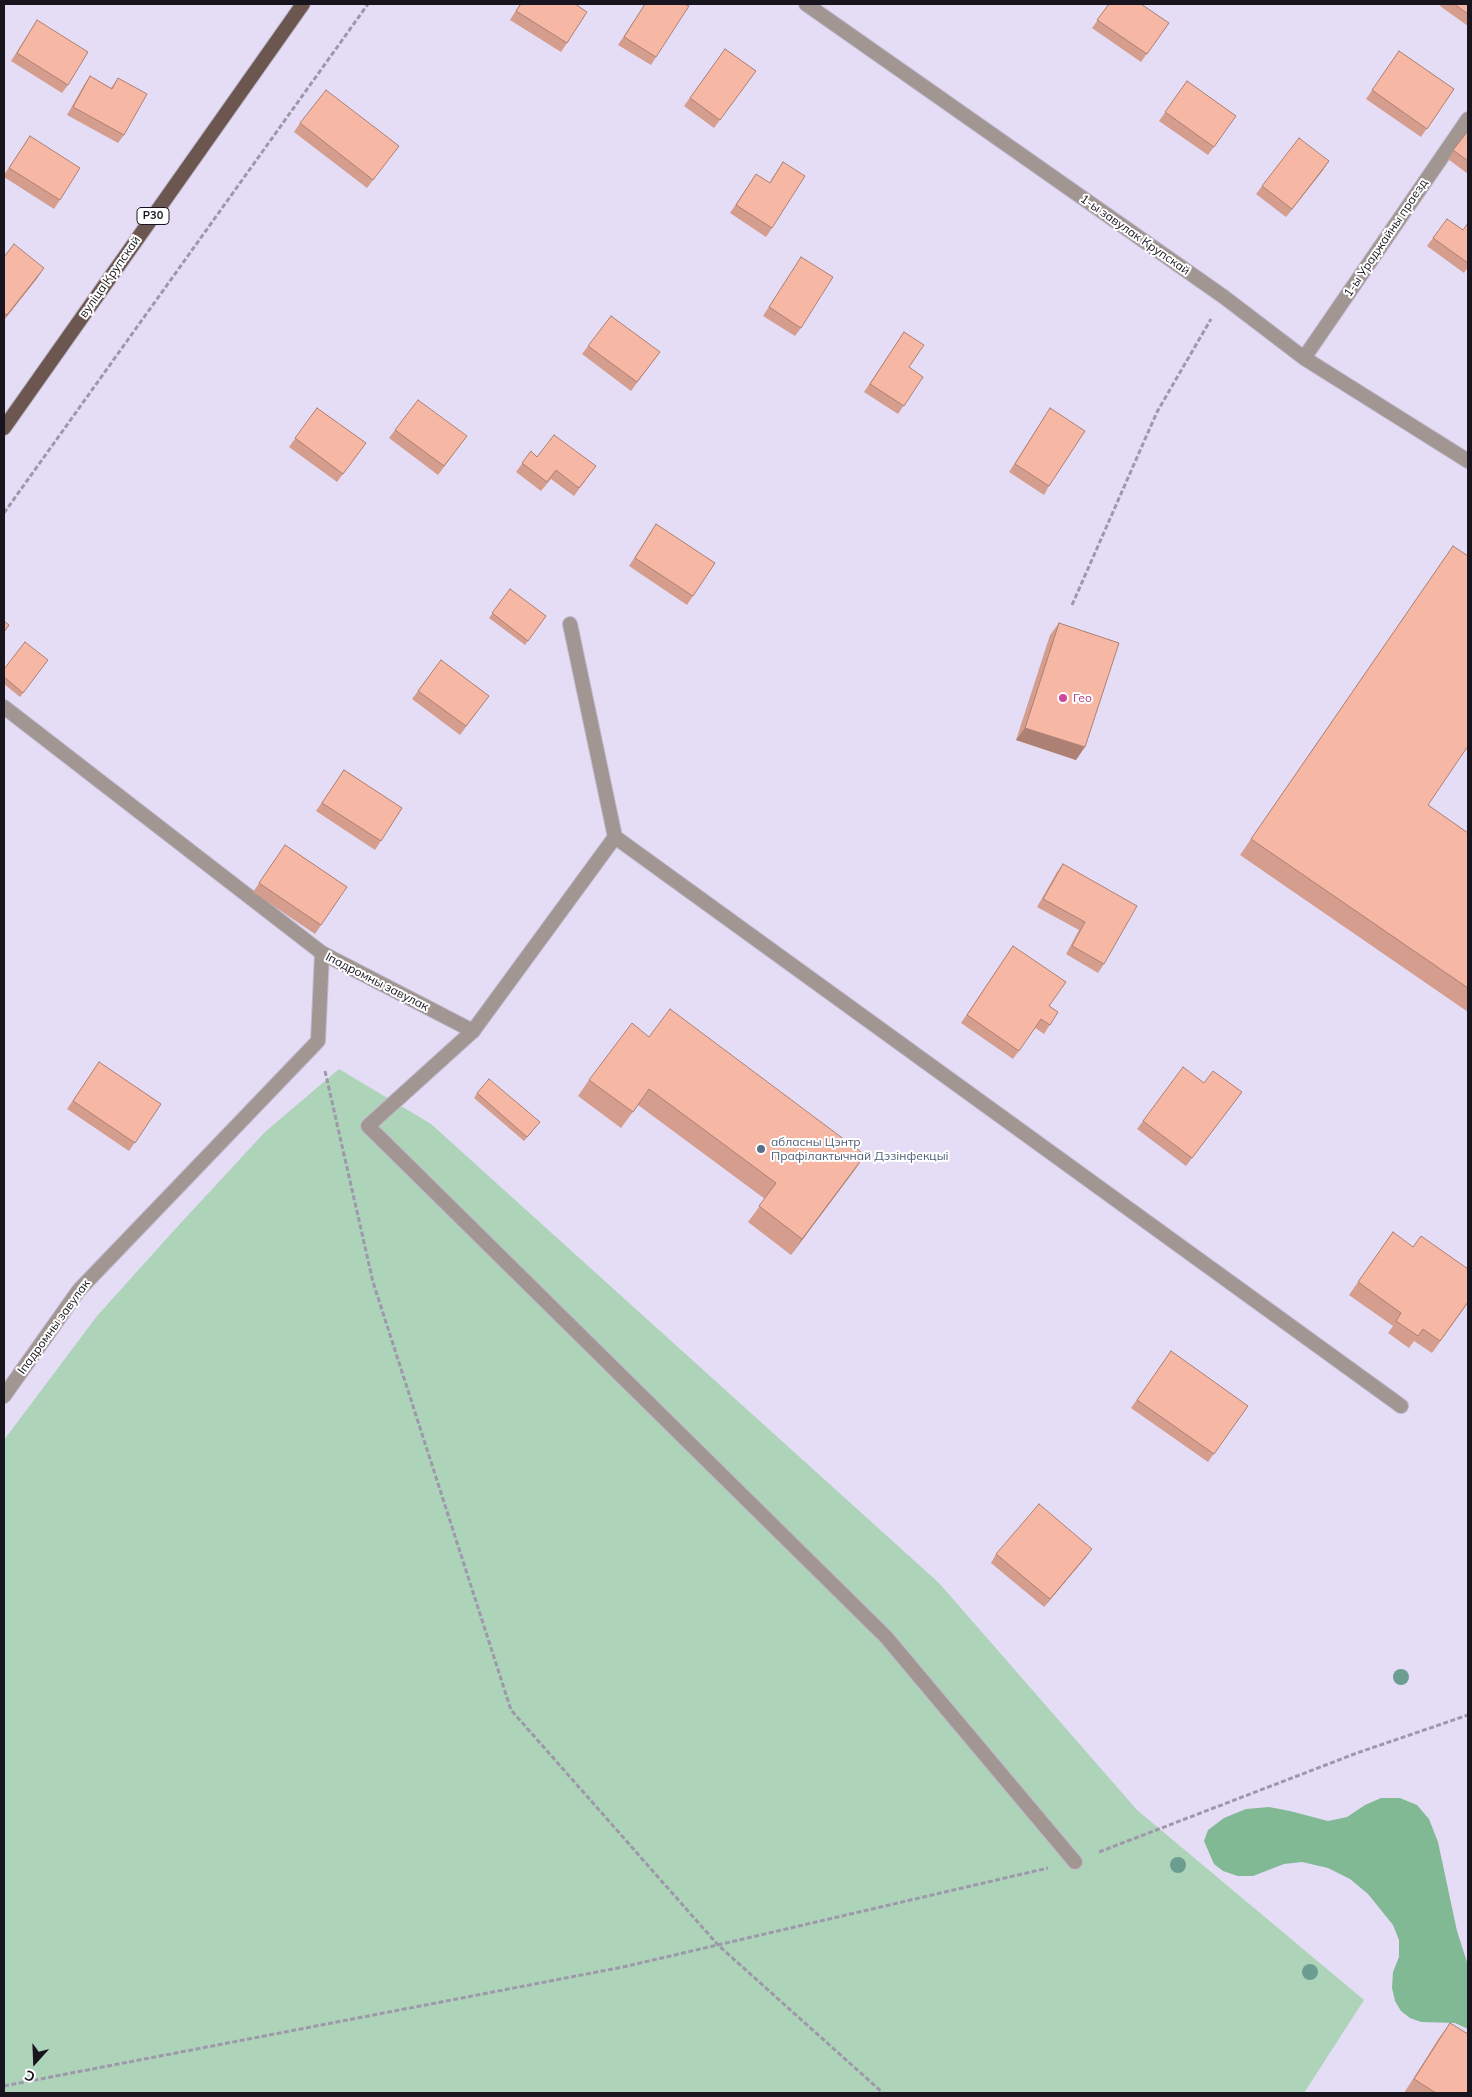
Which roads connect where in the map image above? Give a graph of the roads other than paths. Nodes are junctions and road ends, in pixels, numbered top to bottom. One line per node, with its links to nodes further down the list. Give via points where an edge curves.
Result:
1 (303, 4): 5 (main road, вуліца Крупскай / Р30)
2 (806, 4): 4 (street, 1-ы завулак Крупскай, via 1224,297)
3 (1468, 119): 4 (street, 1-ы Ураджайны праезд)
4 (1304, 358): 6 (street, 1-ы завулак Крупскай)
5 (4, 428)
6 (1468, 460)
7 (570, 624): 9 (street)
8 (4, 707): 10 (street)
9 (615, 837): 11 (street); 13 (street)
10 (322, 953): 11 (street, Іпадромны завулак); 12 (street, Іпадромны завулак, via 318,1041 79,1290)
11 (473, 1031): 14 (street, via 368,1126 886,1637)
12 (4, 1396)
13 (1401, 1406)
14 (1075, 1862)

